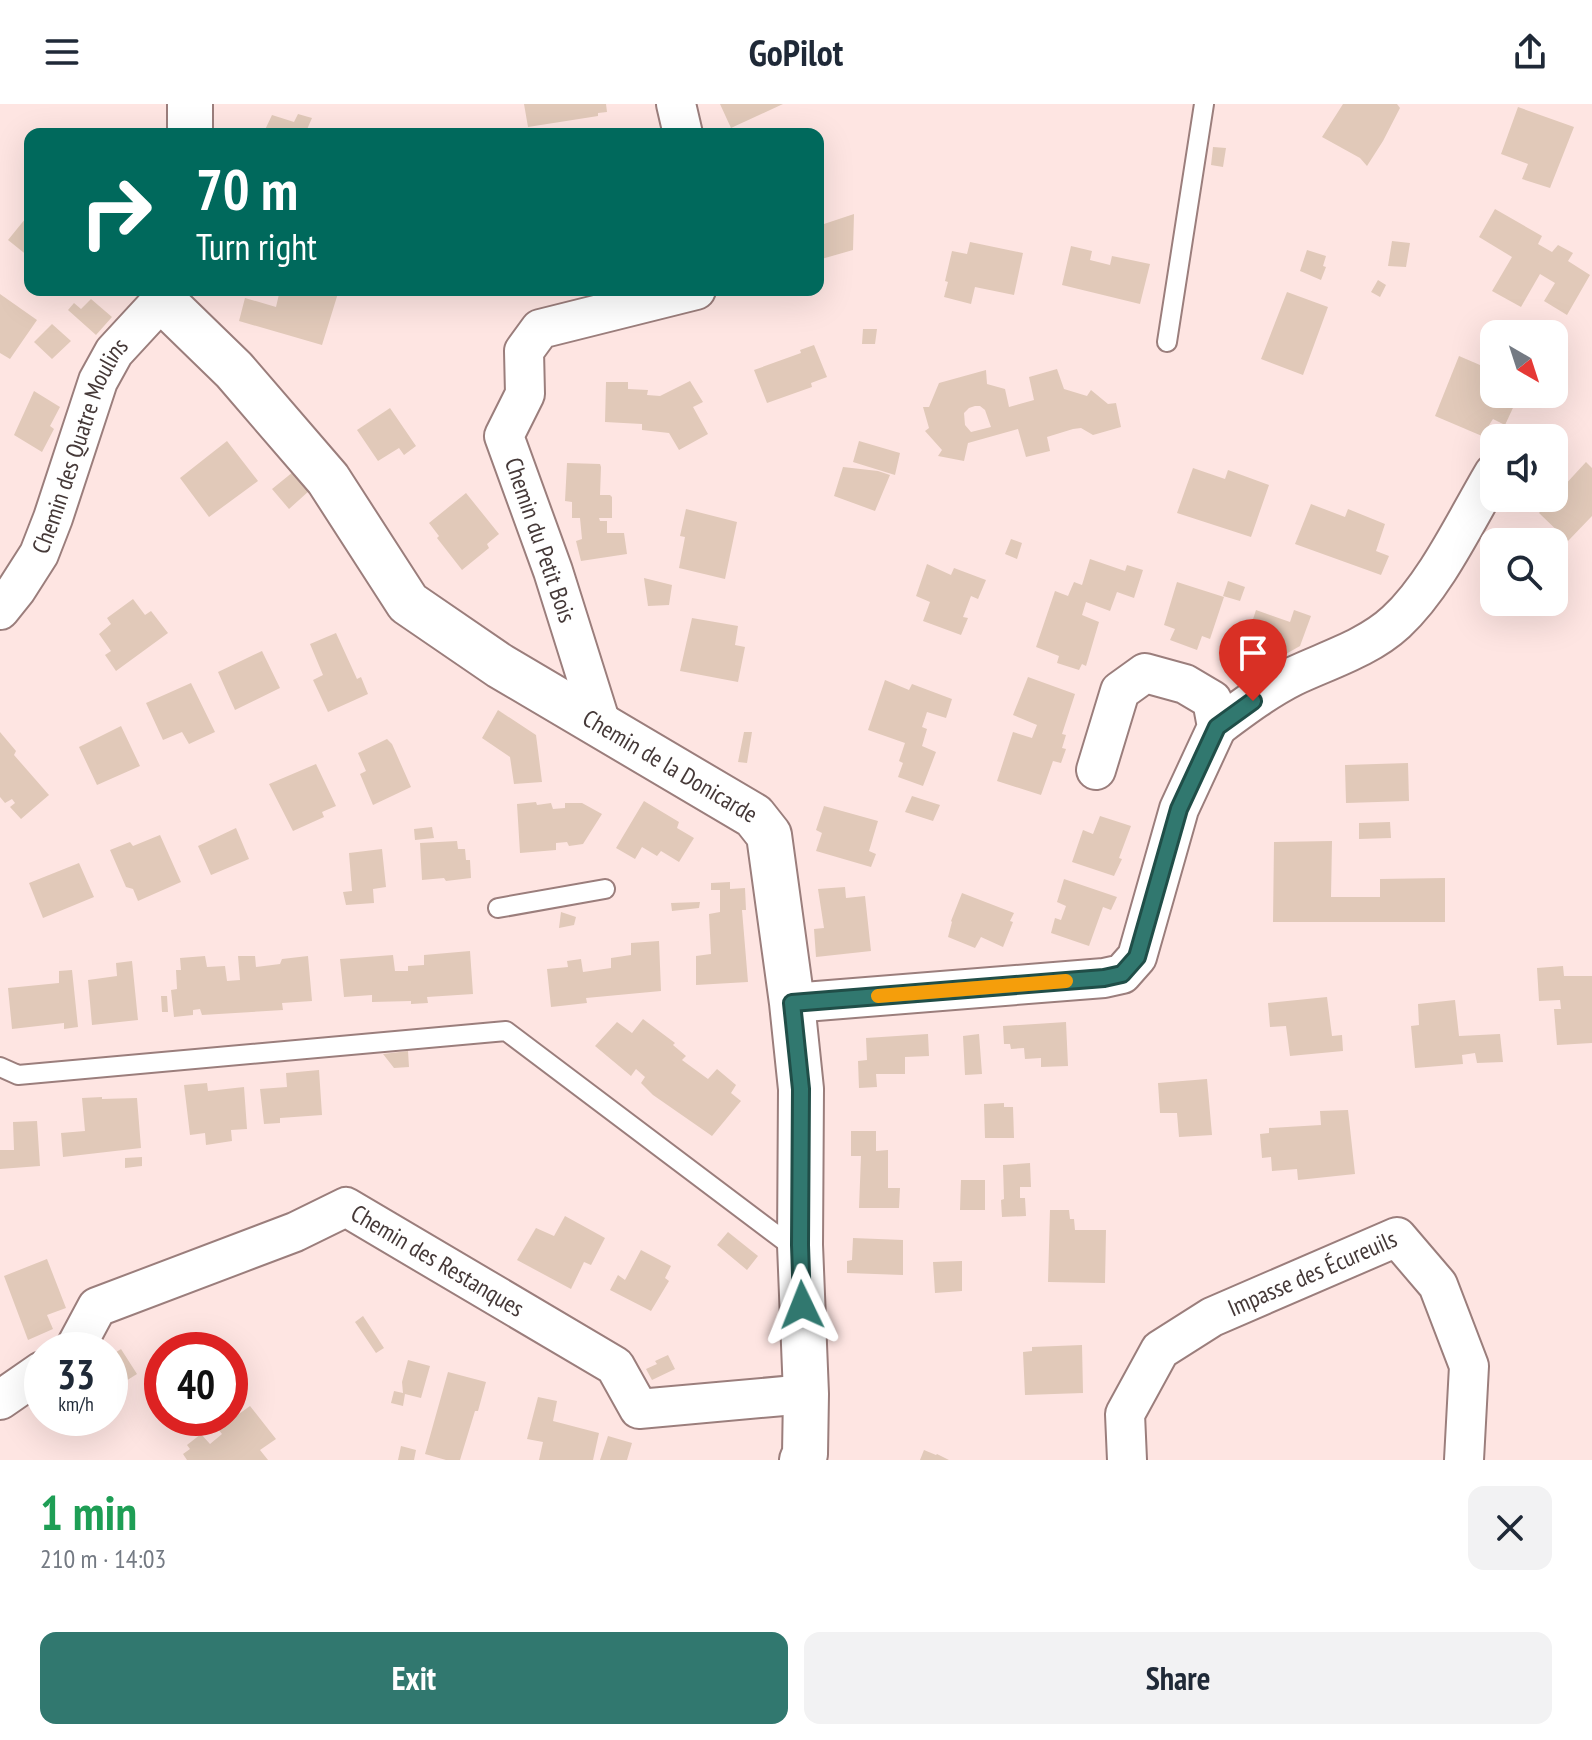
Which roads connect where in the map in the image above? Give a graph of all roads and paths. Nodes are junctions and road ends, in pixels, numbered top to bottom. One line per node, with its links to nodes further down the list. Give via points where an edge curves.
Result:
1 (190, 104): 4 (street)
2 (676, 104): 5 (street)
3 (1204, 104): 9 (lane)
4 (190, 128)
5 (682, 128)
6 (163, 296): 11 (street, Chemin des Quatre Moulins, via 114,352 98,381 39,554)
7 (165, 296): 12 (street, Chemin de la Donicarde, via 328,479 408,603)
8 (672, 296): 12 (street, Chemin du Petit Bois, via 540,329 524,351 525,394 504,436)
9 (1167, 342)
10 (1480, 497): 13 (street, via 1431,581 1395,623 1370,642 1290,678)
11 (0, 610)
12 (602, 727): 17 (street, Chemin de la Donicarde, via 754,816 769,835)
13 (1217, 727): 14 (street, via 1212,700 1185,684 1145,673 1120,691); 17 (street, via 1179,809 1137,957 1122,974)
14 (1096, 770)
15 (605, 889): 16 (lane)
16 (498, 908)
17 (792, 1003): 19 (street, Chemin de la Donicarde, via 801,1089)
18 (0, 1067): 19 (lane, via 18,1075 506,1031 790,1245)
19 (800, 1245): 22 (street, Chemin de la Donicarde)
20 (83, 1332): 22 (street, Chemin des Restanques, via 97,1307 302,1229 346,1207 615,1366 639,1409)
21 (24, 1383): 23 (street)
22 (806, 1394): 24 (street, Chemin de la Donicarde)
23 (0, 1400)
24 (802, 1460)
25 (1127, 1460): 26 (street, Impasse des Écureuils, via 1125,1414 1160,1350 1212,1317 1397,1237 1438,1285 1469,1366)
26 (1464, 1460)

